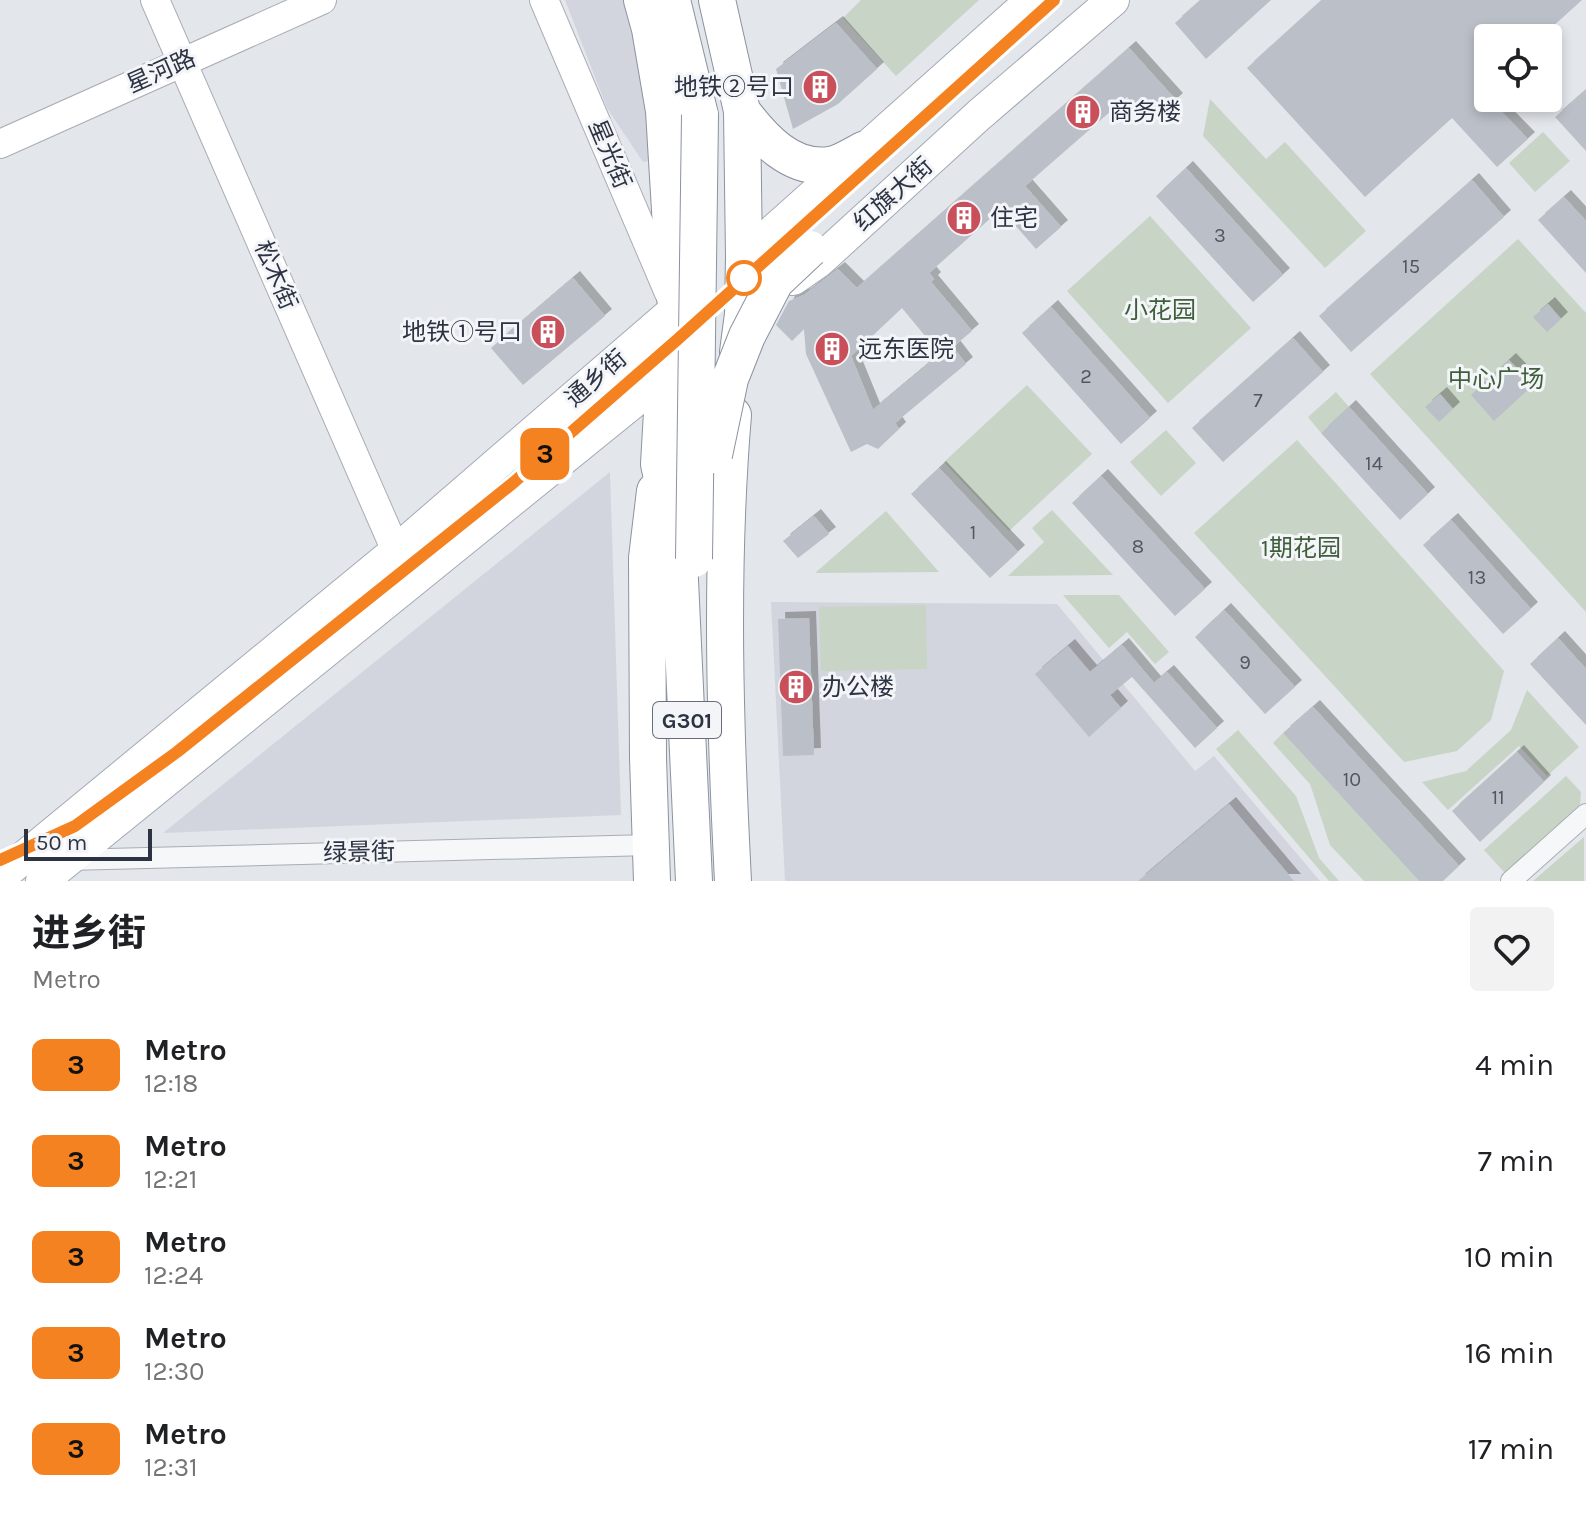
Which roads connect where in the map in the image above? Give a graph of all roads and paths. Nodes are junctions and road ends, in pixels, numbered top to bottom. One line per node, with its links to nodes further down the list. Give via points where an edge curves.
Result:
1 (155, 0): 11 (street, 松木街)
2 (322, 0): 11 (street, 星河路)
3 (544, 0): 17 (street, 星光街)
4 (642, 0): 17 (highway, via 664,111)
5 (672, 0): 23 (highway, bridge, via 700,115)
6 (697, 0): 21 (highway, bridge, via 724,116)
7 (717, 0): 12 (highway)
8 (1032, 0): 14 (main road)
9 (1081, 0): 15 (main road)
10 (1113, 0): 18 (main road, 红旗大街, via 819,261)
11 (183, 61): 13 (street, 星河路); 22 (street, 松木街)
12 (742, 111): 14 (highway, via 771,145 800,164 830,165); 16 (highway)
13 (0, 144)
14 (863, 150): 16 (main road)
15 (810, 249): 21 (highway, bridge, via 775,282 747,336 730,379)
16 (744, 257): 17 (highway); 18 (highway, G301)
17 (676, 309): 19 (highway, G301); 22 (main road, 通乡街)
18 (743, 314): 19 (highway, 红旗大街); 21 (highway, G301)
19 (664, 377): 20 (highway, G301); 27 (main road, 通乡街)
20 (659, 464): 24 (highway); 32 (highway, G301, via 679,559)
21 (721, 467): 23 (highway); 35 (highway, G301); 36 (highway, via 740,556 740,777)
22 (396, 551): 28 (main road, 通乡街)
23 (702, 559): 33 (highway); 34 (highway)
24 (648, 590): 26 (highway); 31 (highway)
25 (1586, 814): 37 (street)
26 (650, 845): 27 (street, 绿景街); 30 (highway)
27 (68, 860): 29 (main road, 通乡街)
28 (0, 877)
29 (42, 881)
30 (652, 881)
31 (671, 881)
32 (694, 881)
33 (710, 881)
34 (725, 881)
35 (733, 881)
36 (746, 881)
37 (1511, 881)

